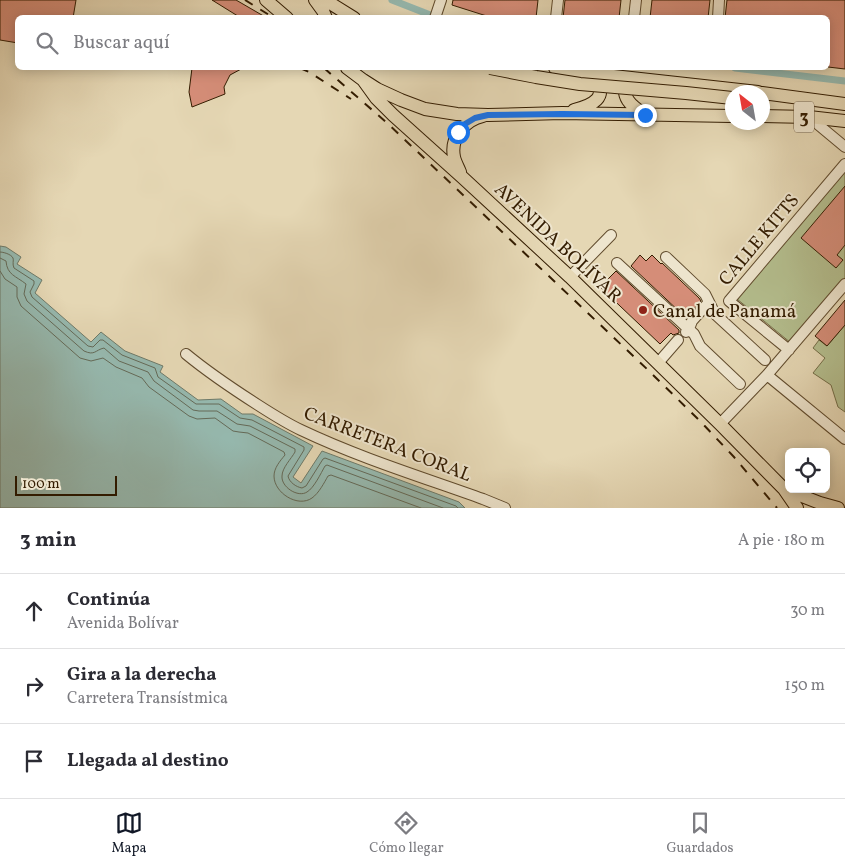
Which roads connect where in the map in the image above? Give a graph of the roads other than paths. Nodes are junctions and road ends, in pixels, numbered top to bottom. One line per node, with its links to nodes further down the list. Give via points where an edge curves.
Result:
1 (266, 0): 7 (main road)
2 (315, 0): 8 (main road)
3 (325, 0): 9 (main road)
4 (558, 0): 10 (street)
5 (636, 0): 11 (street)
6 (720, 0): 12 (street)
7 (284, 15)
8 (325, 15)
9 (349, 15)
10 (556, 15)
11 (634, 15)
12 (718, 15)
13 (350, 70): 18 (main road)
14 (500, 70): 21 (main road, bridge, via 580,84)
15 (570, 70): 16 (main road)
16 (586, 72): 17 (main road); 24 (main road, via 599,86 599,97 594,103)
17 (627, 72): 19 (main road); 26 (main road, via 626,96 634,108)
18 (363, 80): 25 (main road, via 425,109); 33 (main road, AVENIDA BOLÍVAR, via 393,115)
19 (725, 87)
20 (770, 94): 23 (main road)
21 (725, 97)
22 (770, 103): 23 (main road, 3)
23 (842, 108)
24 (562, 114): 25 (main road); 26 (main road)
25 (488, 115): 33 (main road, AVENIDA BOLÍVAR, via 475,118 458,132 453,148)
26 (645, 115): 27 (main road)
27 (725, 116)
28 (770, 116): 29 (main road, 3)
29 (809, 117): 30 (main road, 3); 31 (street)
30 (845, 121)
31 (845, 147)
32 (845, 164): 42 (street, CALLE KITTS, via 729,301)
33 (462, 177): 37 (main road, AVENIDA BOLÍVAR)
34 (611, 235): 37 (street)
35 (666, 257): 39 (street)
36 (617, 263): 40 (street)
37 (570, 277): 45 (main road, AVENIDA BOLÍVAR)
38 (845, 284): 42 (street)
39 (710, 302): 40 (street); 44 (street, via 715,314)
40 (687, 330): 47 (street)
41 (678, 340): 45 (street)
42 (789, 350): 46 (street)
43 (186, 354): 51 (street, CARRETERA CORAL, via 241,394 299,429)
44 (766, 360)
45 (658, 363): 48 (main road, AVENIDA BOLÍVAR)
46 (767, 375): 48 (street); 49 (street)
47 (740, 384)
48 (720, 424): 50 (main road, AVENIDA BOLÍVAR)
49 (845, 439)
50 (784, 489): 52 (main road, AVENIDA BOLÍVAR); 53 (main road)
51 (505, 508)
52 (796, 508)
53 (838, 508)

